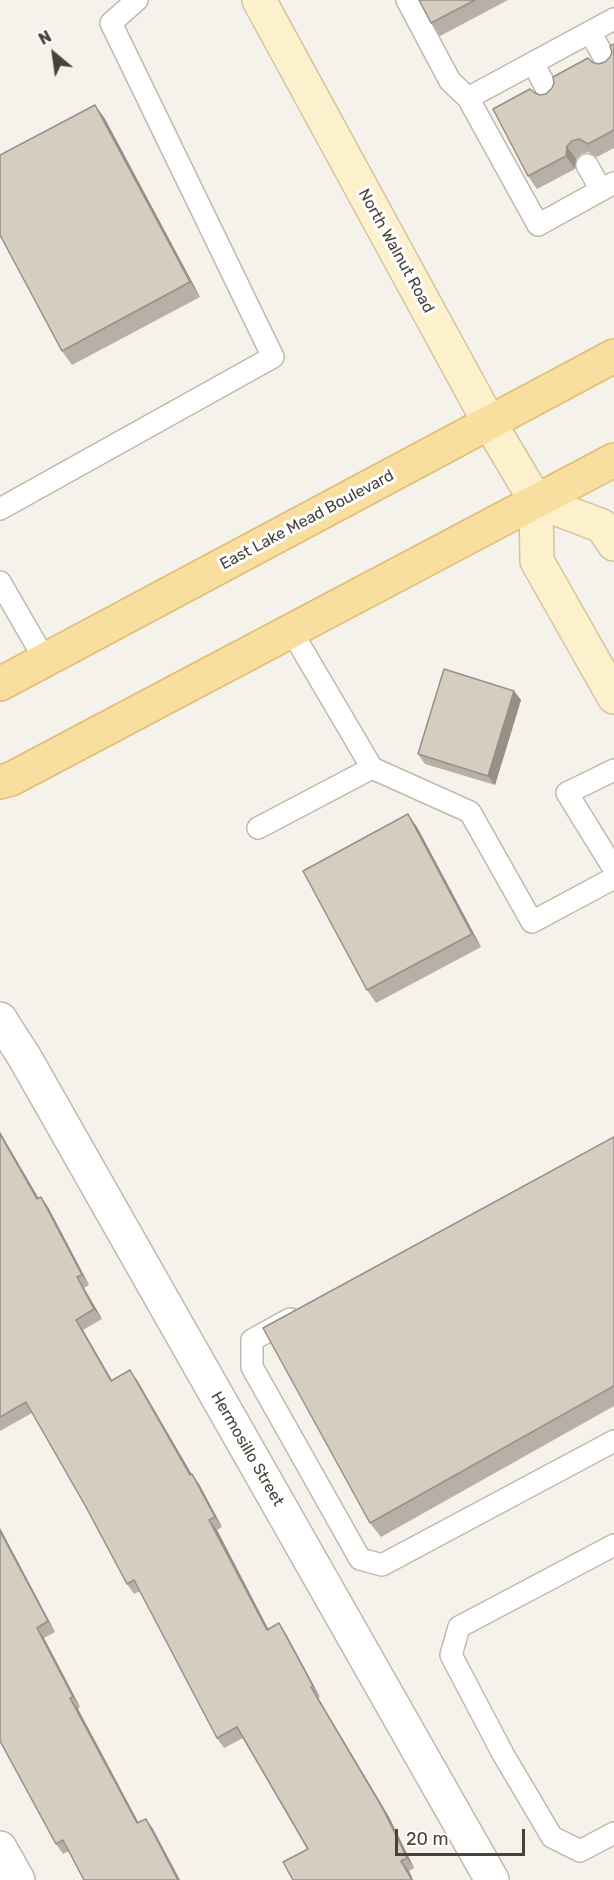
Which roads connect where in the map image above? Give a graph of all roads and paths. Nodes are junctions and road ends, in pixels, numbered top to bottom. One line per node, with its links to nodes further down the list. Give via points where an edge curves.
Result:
1 (136, 0): 16 (lane, via 111,23 273,357)
2 (260, 0): 13 (street, North Walnut Road)
3 (407, 0): 9 (lane, via 450,81)
4 (614, 19): 5 (lane)
5 (590, 32): 6 (lane); 7 (lane)
6 (533, 63): 8 (lane); 9 (lane)
7 (608, 64)
8 (550, 95)
9 (468, 98): 11 (lane, via 538,225)
10 (587, 165): 11 (lane)
11 (608, 187)
12 (614, 356): 13 (main road, East Lake Mead Boulevard)
13 (489, 422): 15 (street, North Walnut Road); 20 (main road, East Lake Mead Boulevard)
14 (614, 460): 15 (main road)
15 (536, 501): 17 (street, via 602,526); 19 (main road); 22 (street, North Walnut Road, via 537,561)
16 (0, 509)
17 (614, 544)
18 (0, 582): 20 (lane)
19 (292, 632): 23 (lane); 25 (main road)
20 (45, 660): 21 (main road, East Lake Mead Boulevard)
21 (0, 684)
22 (614, 697)
23 (372, 768): 26 (lane); 28 (lane, via 470,812 532,922)
24 (614, 770): 27 (lane, via 567,793)
25 (0, 782)
26 (258, 828)
27 (614, 868)
28 (614, 878)
29 (0, 1019): 30 (street, Hermosillo Street)
30 (12, 1065): 37 (street, Hermosillo Street)
31 (304, 1311): 32 (lane, via 252,1340 252,1367 360,1558 382,1564)
32 (614, 1441)
33 (614, 1545): 34 (lane, via 459,1628 451,1655 552,1837 580,1851)
34 (614, 1833)
35 (0, 1848): 36 (street)
36 (18, 1880)
37 (492, 1880)

